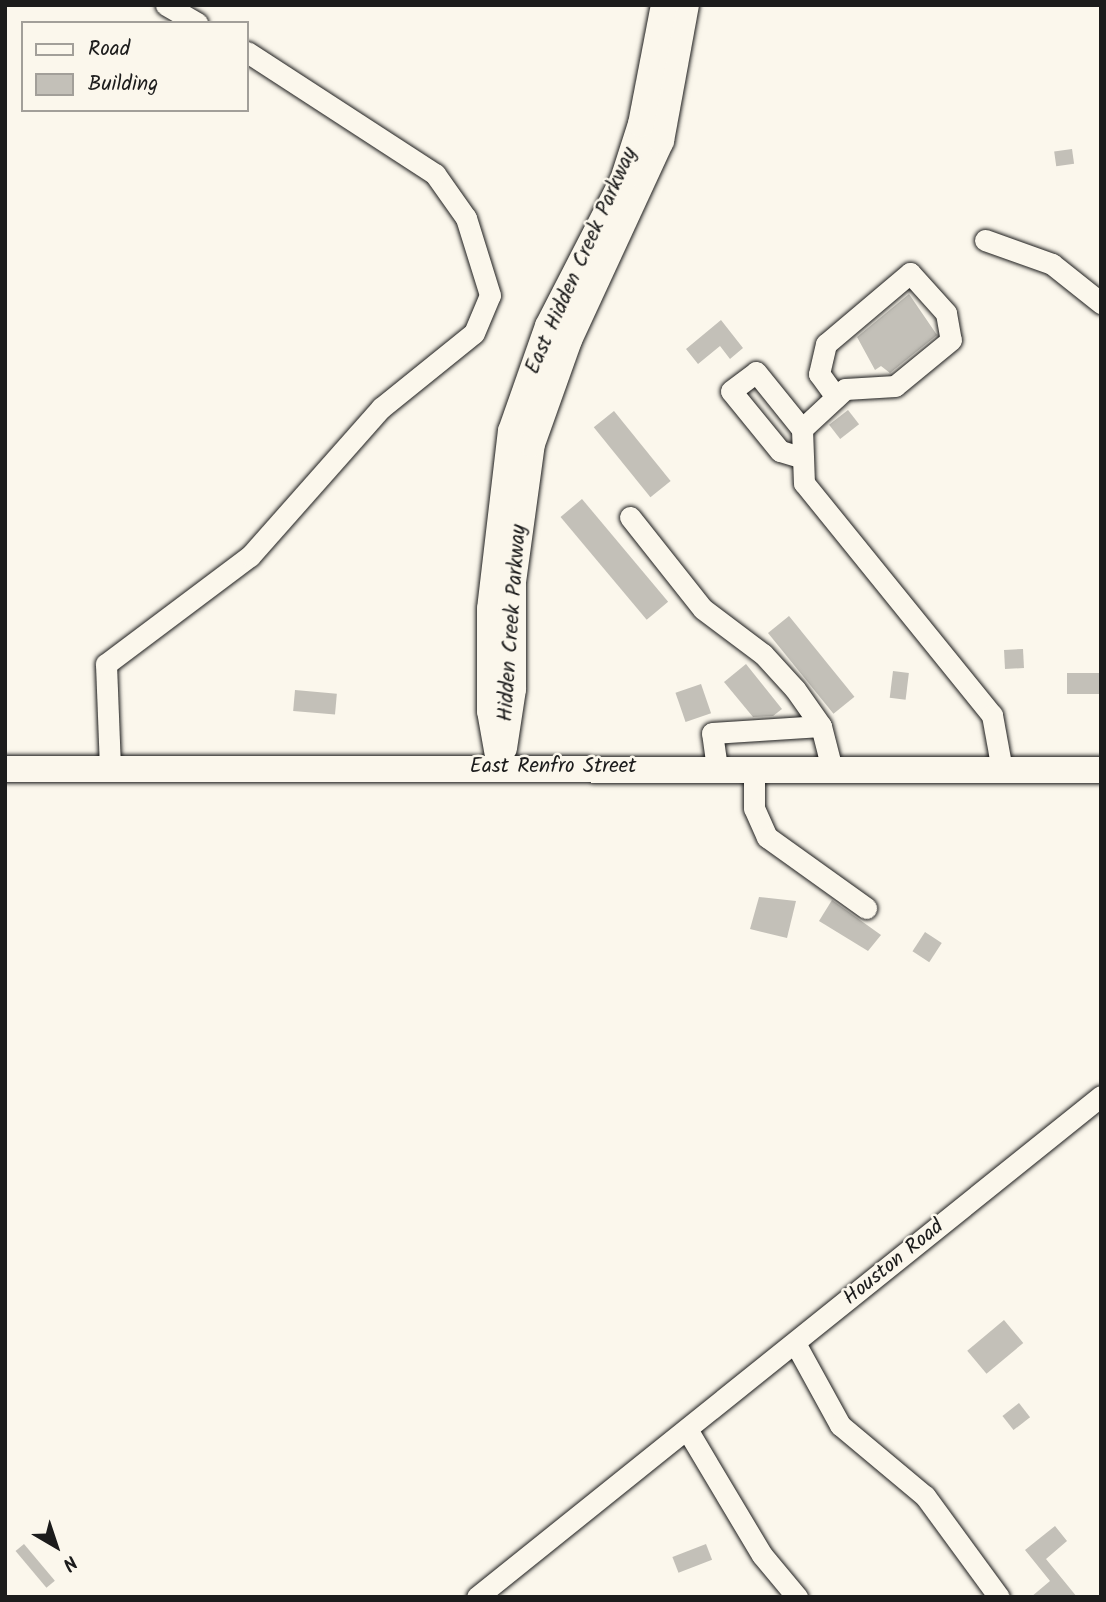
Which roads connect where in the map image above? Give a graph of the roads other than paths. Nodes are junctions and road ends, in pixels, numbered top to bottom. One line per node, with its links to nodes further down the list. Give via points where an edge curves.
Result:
1 (166, 5): 4 (street)
2 (664, 5): 7 (main road, East Hidden Creek Parkway, via 641,124)
3 (686, 5): 7 (main road, Hidden Creek Parkway, via 662,141)
4 (194, 21)
5 (248, 53): 15 (street, via 435,174 466,218 490,295 474,333 382,408 250,556 106,664)
6 (985, 240): 8 (street, via 1052,264)
7 (591, 273): 14 (main road, Hidden Creek Parkway, via 532,444 518,530 513,689)
8 (1101, 303)
9 (836, 397): 9 (street, via 845,389 895,386 951,340 946,313 910,273 826,344 819,374); 10 (street)
10 (802, 429): 11 (street); 11 (street, via 756,372 732,390 780,451)
11 (800, 457): 20 (street, via 804,483 992,715)
12 (630, 517): 13 (street, via 703,610 763,654)
13 (821, 726): 16 (street, via 712,733); 19 (street)
14 (500, 767): 15 (main road, East Renfro Street); 16 (main road, East Renfro Street)
15 (110, 768): 18 (main road, East Renfro Street)
16 (718, 768): 17 (main road, East Renfro Street)
17 (754, 768): 19 (main road, East Renfro Street); 22 (street, via 754,807 767,836)
18 (5, 769)
19 (832, 769): 20 (main road, East Renfro Street)
20 (1002, 770): 21 (main road, East Renfro Street)
21 (1101, 770)
22 (866, 908)
23 (1101, 1096): 24 (street, Houston Road)
24 (795, 1343): 25 (street, Houston Road); 28 (street, via 840,1425 925,1496)
25 (688, 1431): 26 (street, Houston Road); 27 (street, via 762,1555)
26 (477, 1597)
27 (797, 1597)
28 (999, 1597)

